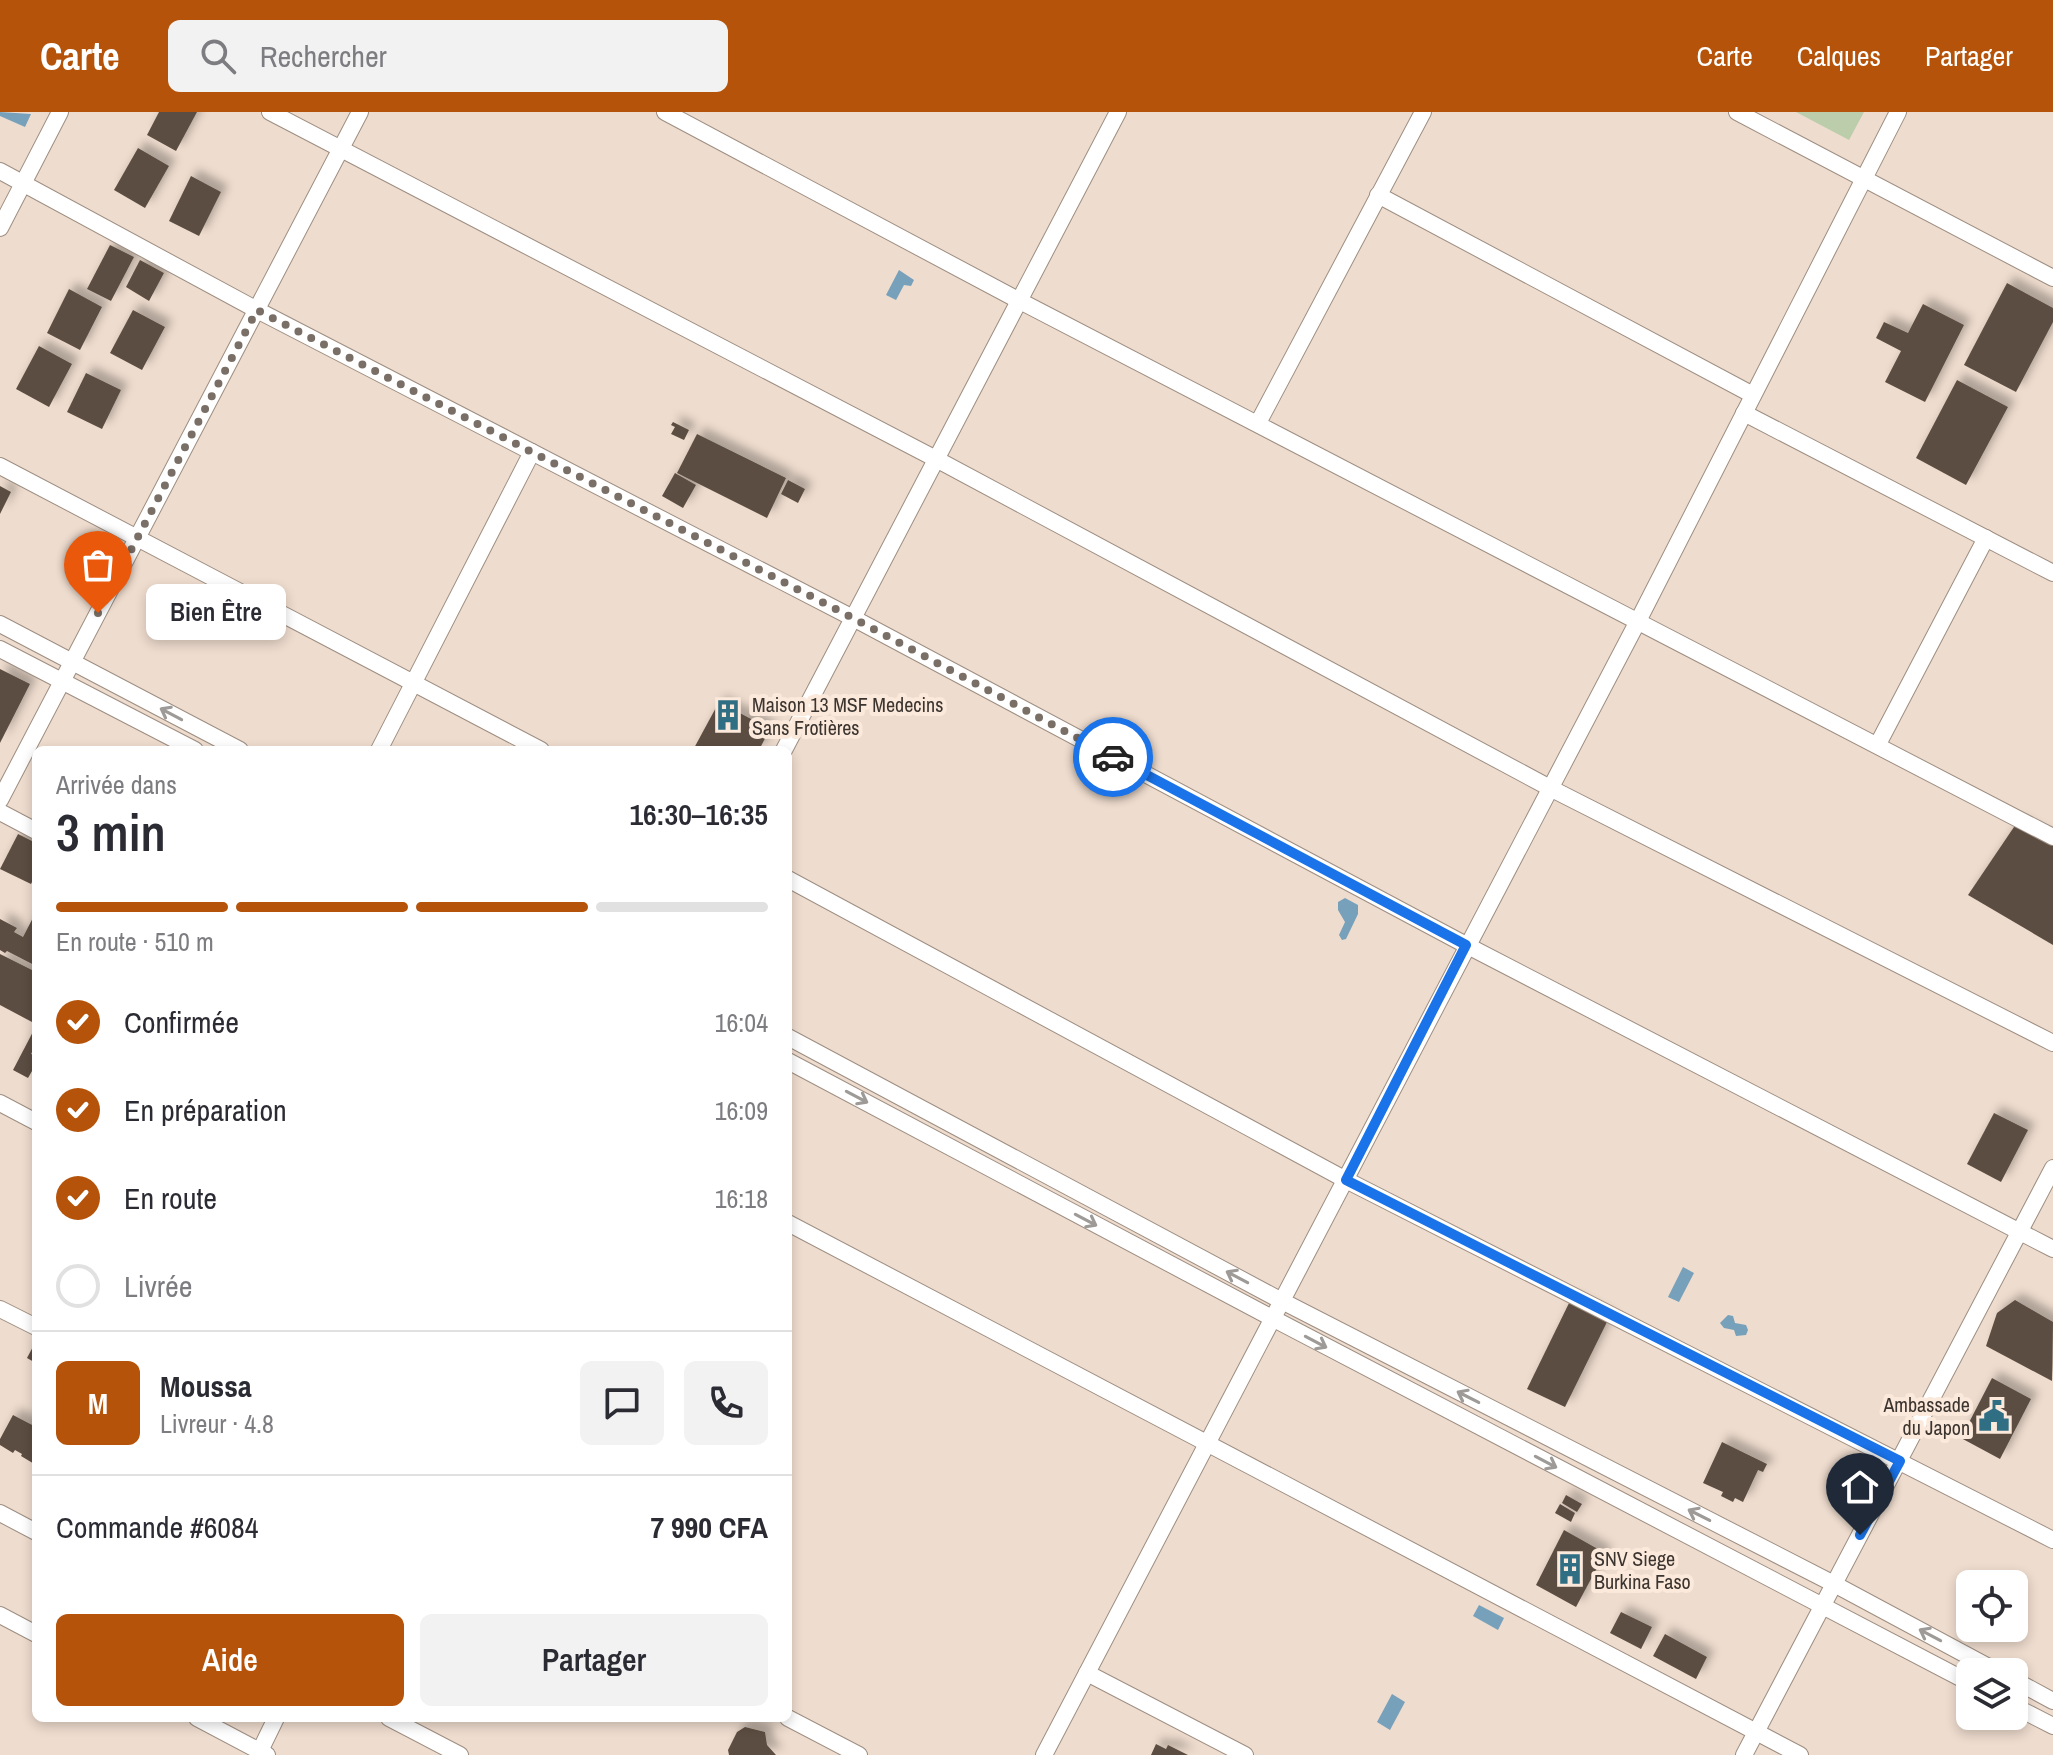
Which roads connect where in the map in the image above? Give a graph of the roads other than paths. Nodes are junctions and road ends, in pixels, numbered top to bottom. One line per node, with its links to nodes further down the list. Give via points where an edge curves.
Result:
1 (60, 112): 12 (street)
2 (270, 112): 9 (street)
3 (360, 112): 9 (street)
4 (1118, 112): 16 (street)
5 (1423, 112): 13 (street)
6 (1737, 112): 11 (street)
7 (1898, 112): 11 (street)
8 (669, 113): 16 (street)
9 (341, 149): 17 (street); 22 (street)
10 (0, 171): 12 (street)
11 (1862, 178): 15 (street); 18 (street)
12 (23, 183): 14 (street); 17 (street)
13 (1378, 195): 18 (street); 20 (street)
14 (0, 228)
15 (2053, 278)
16 (1018, 300): 20 (street); 22 (street)
17 (257, 310): 21 (street); 24 (street)
18 (1753, 395): 19 (street)
19 (1744, 413): 25 (street); 28 (street)
20 (1258, 423): 28 (street)
21 (532, 452): 27 (street); 33 (street)
22 (936, 459): 27 (street); 40 (street)
23 (0, 466): 24 (street)
24 (136, 538): 31 (street); 33 (street)
25 (1986, 538): 26 (street); 34 (street)
26 (2053, 573)
27 (853, 618): 39 (street); 46 (street)
28 (1638, 621): 34 (street); 40 (street)
29 (0, 624): 31 (street)
30 (0, 649): 32 (street)
31 (74, 663): 32 (street); 36 (street, one-way to 31)
32 (63, 681): 35 (street); 41 (street)
33 (414, 684): 37 (street); 38 (street)
34 (1878, 744): 44 (street)
35 (187, 746)
36 (232, 746)
37 (381, 746)
38 (533, 746)
39 (786, 746)
40 (1550, 788): 46 (street); 48 (street)
41 (0, 800)
42 (0, 812): 43 (street)
43 (32, 829)
44 (2053, 837)
45 (792, 881): 53 (street)
46 (1466, 945): 53 (street); 55 (street)
47 (792, 1039): 57 (street, one-way to 47)
48 (2053, 1043)
49 (792, 1063): 59 (street, one-way to 59)
50 (0, 1103): 51 (street)
51 (32, 1120)
52 (2053, 1168): 55 (street)
53 (1346, 1180): 57 (street); 62 (street)
54 (792, 1225): 61 (street)
55 (2021, 1233): 56 (street); 62 (street)
56 (2053, 1249)
57 (1280, 1300): 59 (street); 66 (street, one-way to 57)
58 (0, 1309): 60 (street)
59 (1272, 1318): 61 (street); 67 (street, one-way to 67)
60 (32, 1325)
61 (1209, 1443): 71 (street); 81 (street)
62 (1900, 1461): 65 (street); 66 (street)
63 (0, 1513): 64 (street)
64 (32, 1530)
65 (2053, 1540)
66 (1834, 1584): 67 (street); 70 (street, one-way to 66)
67 (1822, 1606): 72 (street); 81 (street)
68 (0, 1615): 69 (street)
69 (32, 1632)
70 (1972, 1658)
71 (1087, 1673): 85 (street); 86 (street)
72 (1956, 1676)
73 (2028, 1688): 74 (street)
74 (2053, 1701)
75 (2028, 1713): 80 (street)
76 (792, 1720): 84 (street)
77 (204, 1722): 82 (street)
78 (274, 1722): 82 (street)
79 (397, 1722): 83 (street)
80 (2053, 1726)
81 (1756, 1732): 87 (street); 88 (street)
82 (261, 1754)
83 (460, 1755)
84 (859, 1755)
85 (1044, 1755)
86 (1245, 1755)
87 (1744, 1755)
88 (1800, 1755)

